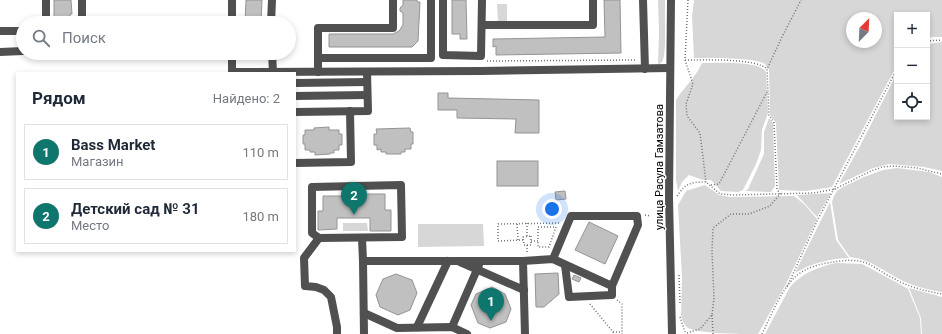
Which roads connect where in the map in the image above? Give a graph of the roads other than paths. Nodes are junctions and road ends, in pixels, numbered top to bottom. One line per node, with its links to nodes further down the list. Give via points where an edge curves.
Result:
1 (46, 0): 12 (street)
2 (82, 0): 13 (street)
3 (232, 0): 14 (street)
4 (272, 0): 15 (street)
5 (393, 0): 21 (street, via 393,28 318,28)
6 (431, 0): 21 (street, via 431,58)
7 (443, 0): 22 (street, via 443,55)
8 (482, 0): 16 (street)
9 (593, 0): 16 (street, via 593,25)
10 (643, 0): 25 (street)
11 (671, 0): 26 (street, улица Расула Гамзатова)
12 (46, 16)
13 (82, 16)
14 (232, 16)
15 (271, 16)
16 (482, 25): 22 (street)
17 (16, 31): 18 (street)
18 (0, 32)
19 (16, 51): 20 (street)
20 (0, 52)
21 (318, 58): 30 (street)
22 (481, 59): 27 (street)
23 (232, 60): 28 (street)
24 (272, 60): 29 (street)
25 (645, 64): 26 (street); 27 (street)
26 (670, 68): 58 (street, улица Расула Гамзатова)
27 (481, 71): 31 (street)
28 (232, 72): 29 (street)
29 (273, 72): 30 (street)
30 (318, 72): 31 (street)
31 (367, 72): 32 (street)
32 (367, 82): 33 (street); 34 (street)
33 (296, 83)
34 (367, 95): 35 (street); 36 (street, via 368,111)
35 (296, 96)
36 (350, 111): 37 (street); 38 (street, via 351,162)
37 (296, 112)
38 (296, 163)
39 (319, 238): 40 (street); 40 (street, via 312,233 312,187 400,185 402,237); 54 (street, via 304,258 305,286 324,290 331,297)
40 (362, 238): 43 (street)
41 (553, 259): 42 (street); 47 (street); 49 (street, via 571,216 637,216 638,225)
42 (523, 260): 46 (street); 50 (street)
43 (363, 261): 44 (street); 51 (street)
44 (448, 261): 45 (street); 52 (street)
45 (457, 261): 46 (street); 48 (street)
46 (481, 261): 48 (street)
47 (565, 265): 49 (street); 49 (street, via 569,297 612,295)
48 (477, 270): 50 (street); 53 (street)
49 (612, 286)
50 (524, 290): 57 (street)
51 (364, 313): 52 (street, via 397,328); 55 (street)
52 (417, 327): 53 (street)
53 (452, 327): 56 (street)
54 (337, 334)
55 (364, 334)
56 (468, 334)
57 (525, 334)
58 (672, 334)

